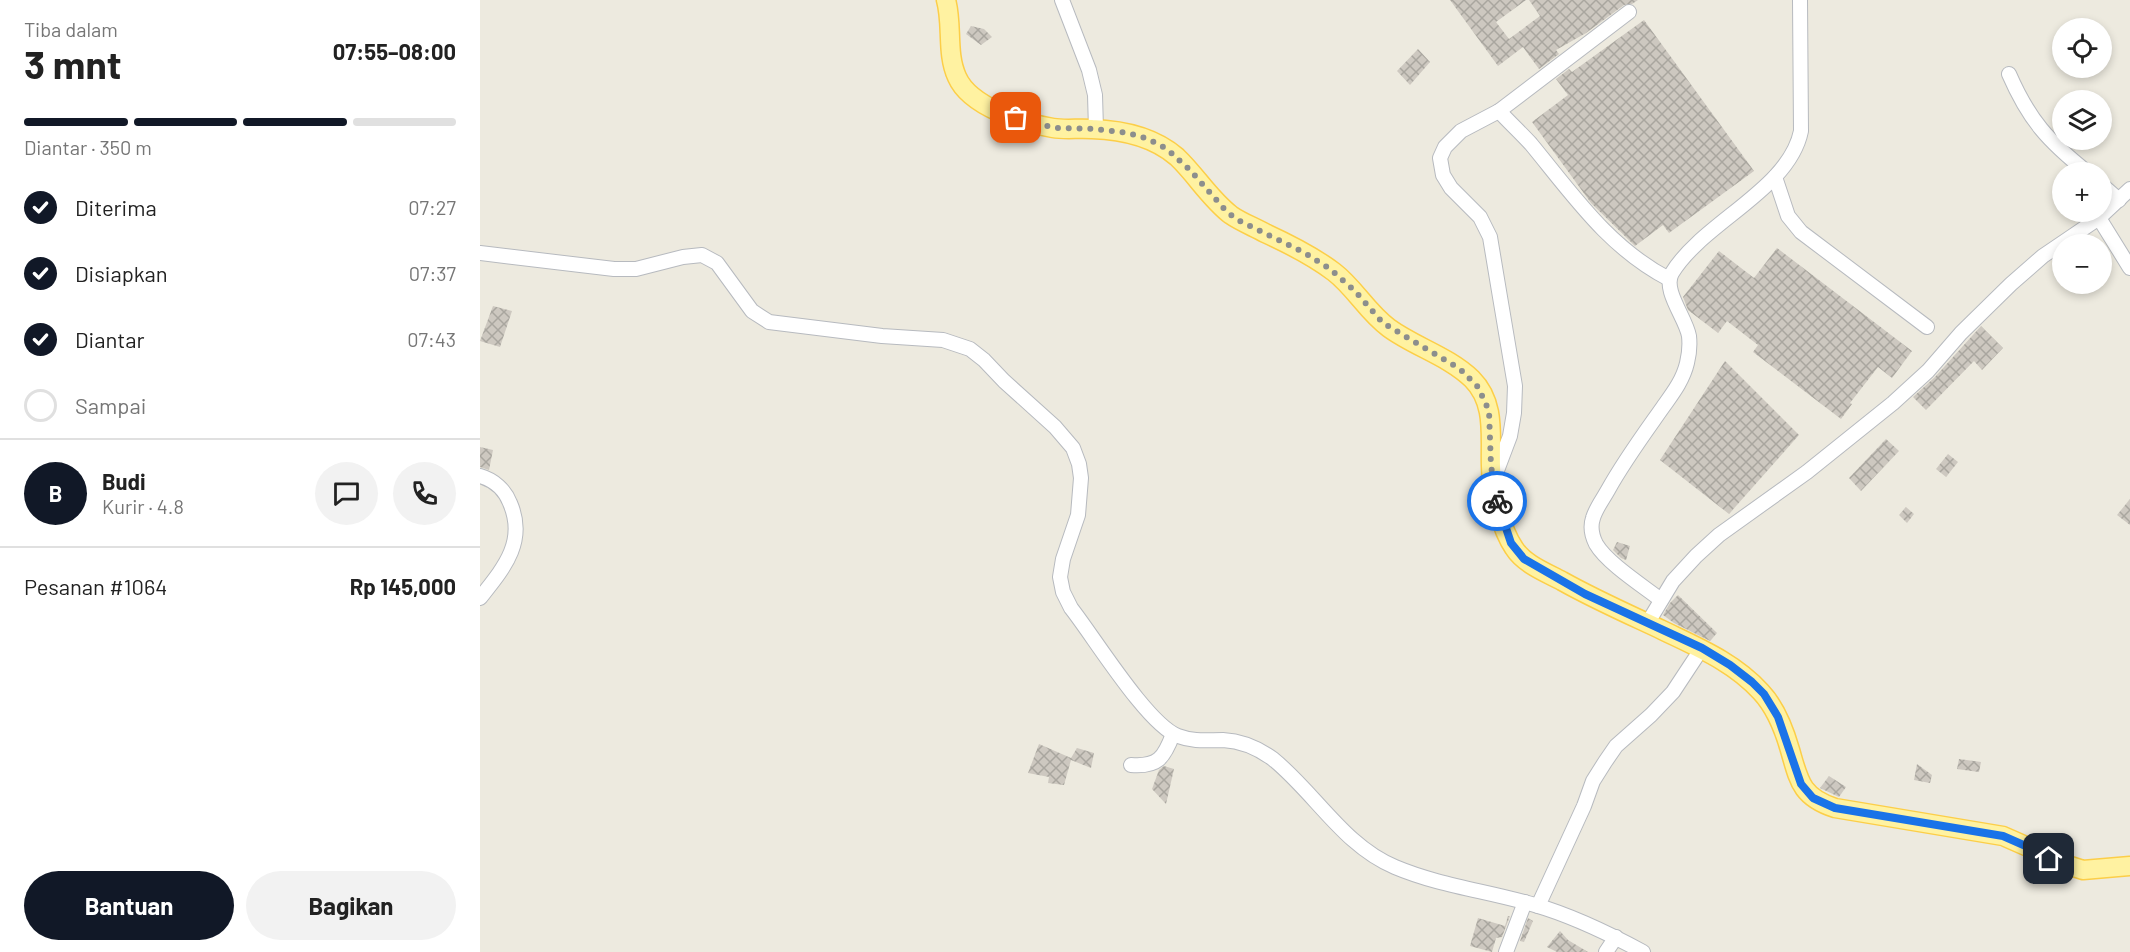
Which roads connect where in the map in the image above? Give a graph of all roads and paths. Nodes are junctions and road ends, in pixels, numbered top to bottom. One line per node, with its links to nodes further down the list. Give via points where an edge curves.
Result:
1 (946, 0): 7 (main road, via 952,63 959,82 970,95 995,110 1028,122 1055,128)
2 (1062, 0): 7 (street, via 1089,70 1095,95)
3 (1800, 0): 9 (street, via 1801,130 1794,154)
4 (1629, 12): 6 (street)
5 (2009, 74): 8 (street, via 2021,102 2049,140)
6 (1499, 111): 18 (street, via 1611,239); 21 (street, via 1461,131 1440,158 1451,189 1480,217 1490,237 1515,386 1507,445)
7 (1096, 129): 21 (main road, via 1128,133 1167,149 1227,212 1330,269 1383,323 1472,379 1485,397 1489,411)
8 (2075, 162)
9 (1775, 177): 18 (street, via 1693,249); 19 (street, via 1788,216 1801,232)
10 (2130, 189): 12 (street)
11 (2112, 194): 12 (street)
12 (2119, 200): 13 (street)
13 (2112, 206)
14 (2093, 222): 23 (street, via 2010,284 1928,371 1877,417 1719,535 1673,581)
15 (2101, 222): 17 (street)
16 (480, 253): 26 (street, via 614,269 636,269 702,255 717,263 752,310 769,322 943,340 970,349 1074,448 1080,496 1060,570 1063,592 1136,696)
17 (2130, 268)
18 (1669, 279): 23 (street, via 1689,337 1686,366 1678,385 1612,482 1593,516 1591,530 1605,555)
19 (1927, 327)
20 (480, 476): 22 (street, via 502,490 517,521 508,558)
21 (1492, 483): 24 (main road, via 1511,543 1524,559)
22 (480, 598)
23 (1661, 600): 24 (street)
24 (1647, 624): 25 (main road)
25 (1702, 648): 28 (main road, via 1736,669 1764,694 1778,717 1801,784 1823,804 2003,836 2056,862 2083,870); 29 (street, via 1673,692 1616,746 1605,762)
26 (1173, 734): 27 (street, via 1158,761); 29 (street, via 1257,749 1285,770 1358,844 1392,866 1457,887)
27 (1131, 765)
28 (2130, 866)
29 (1531, 904): 30 (street); 31 (street)
30 (1616, 937): 32 (street); 33 (street)
31 (1506, 952)
32 (1606, 952)
33 (1643, 952)

